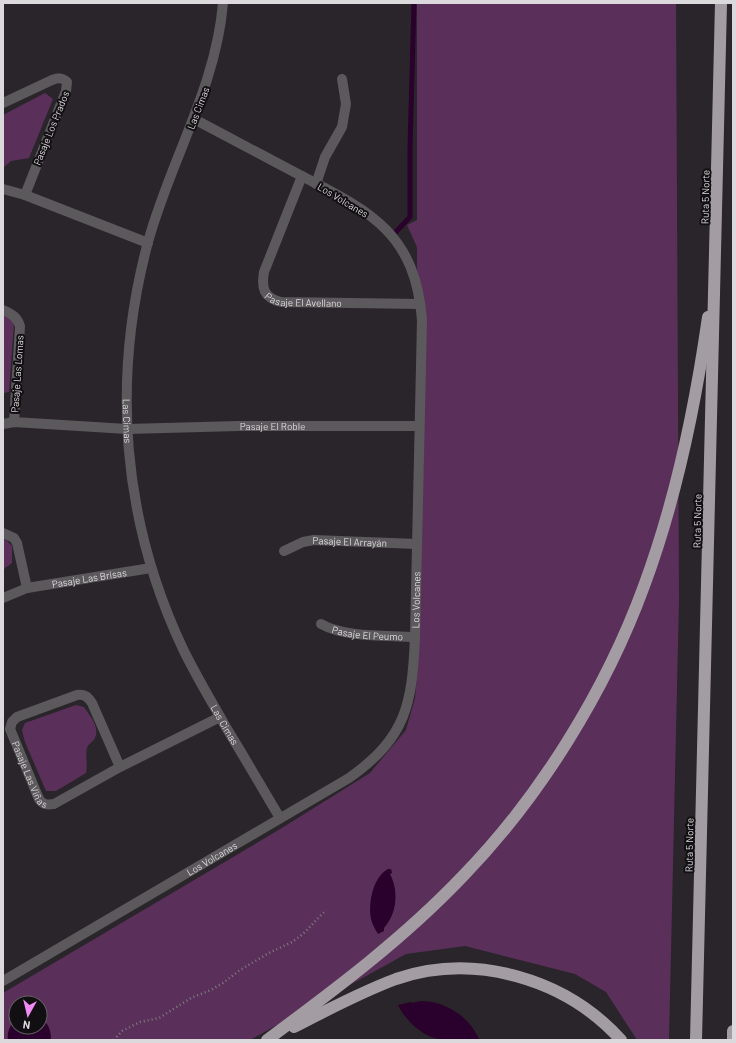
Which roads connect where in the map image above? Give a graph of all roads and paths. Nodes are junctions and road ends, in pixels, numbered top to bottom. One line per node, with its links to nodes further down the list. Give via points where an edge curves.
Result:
1 (223, 3): 5 (street, Las Cimas, via 216,51)
2 (721, 3): 11 (highway, Ruta 5 Norte)
3 (342, 79): 7 (street, via 346,104 342,127 325,157)
4 (3, 103): 9 (street, Pasaje Los Prados, via 52,80 59,78 67,82 66,91)
5 (194, 119): 6 (street, Los Volcanes); 10 (street, Las Cimas, via 169,180)
6 (302, 176): 7 (street, Los Volcanes); 12 (street, Pasaje El Avellano, via 264,272 263,285 271,299 281,302)
7 (316, 184): 12 (street, Los Volcanes, via 368,214 390,234 413,272)
8 (3, 189): 9 (street)
9 (24, 194): 10 (street)
10 (148, 243): 17 (street, Las Cimas, via 131,332 126,397)
11 (716, 244): 33 (highway, via 696,388 687,436 665,522 629,624 594,696 531,795 464,876 376,957); 35 (highway, Ruta 5 Norte)
12 (420, 304): 16 (street, Los Volcanes, via 422,320)
13 (3, 310): 14 (street, Pasaje Las Lomas, via 12,314 20,326)
14 (14, 422): 15 (street, Pasaje Las Lomas); 17 (street, Pasaje Las Lomas)
15 (3, 424)
16 (419, 426): 17 (street, Pasaje El Roble, via 202,426); 19 (street, Los Volcanes)
17 (127, 429): 21 (street, Las Cimas, via 134,499)
18 (3, 533): 22 (street, via 14,538 17,543)
19 (417, 544): 20 (street, Pasaje El Arrayán, via 314,540); 25 (street, Los Volcanes)
20 (284, 550)
21 (151, 568): 22 (street, Pasaje Las Brisas); 26 (street, Las Cimas, via 183,649)
22 (27, 588): 23 (street, Pasaje Las Brisas)
23 (3, 598)
24 (321, 624): 25 (street, Pasaje El Peumo, via 347,633)
25 (415, 637): 28 (street, Los Volcanes, via 409,700 392,738 378,754 349,778)
26 (220, 717): 27 (street, Pasaje Las Viñas); 28 (street, Las Cimas)
27 (120, 767): 27 (street, Pasaje Las Viñas, via 88,697 77,695 17,717 12,722 10,728 39,799 44,805 54,804)
28 (280, 818): 30 (street, Los Volcanes)
29 (326, 910): 32 (path, via 292,942 263,956 223,983 191,998 159,1018 140,1022 122,1031)
30 (3, 981)
31 (733, 1031): 36 (highway)
32 (114, 1040)
33 (267, 1040): 34 (highway, via 396,979 453,968 513,975 536,982 581,1004)
34 (621, 1040)
35 (696, 1040)
36 (733, 1040)

